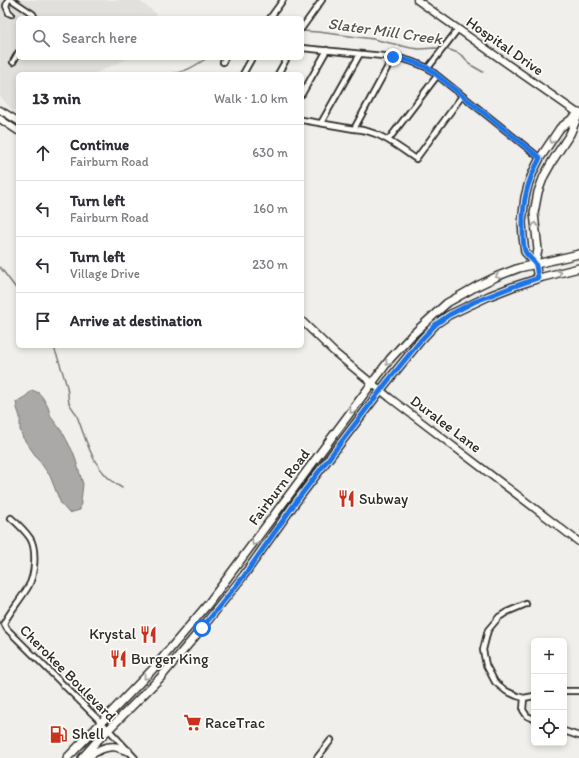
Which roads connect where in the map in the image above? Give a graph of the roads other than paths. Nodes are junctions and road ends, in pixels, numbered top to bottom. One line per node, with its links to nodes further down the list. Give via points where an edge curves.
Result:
1 (8, 0): 6 (street, via 6,6)
2 (12, 0): 7 (street)
3 (283, 0): 8 (street)
4 (322, 0): 9 (street)
5 (417, 0): 10 (street, Hospital Drive)
6 (11, 14)
7 (34, 16)
8 (271, 16)
9 (304, 25)
10 (458, 29): 19 (street); 26 (street, Hospital Drive)
11 (304, 48): 12 (street)
12 (327, 50): 13 (street); 23 (street)
13 (360, 54): 15 (street); 30 (street)
14 (16, 57): 18 (street)
15 (393, 57): 19 (street); 31 (street)
16 (251, 60): 20 (street)
17 (286, 60): 21 (street)
18 (13, 62)
19 (428, 68): 22 (street)
20 (245, 72)
21 (279, 72)
22 (437, 76): 24 (street); 33 (street)
23 (304, 90)
24 (462, 96): 33 (street, via 416,159); 34 (street)
25 (0, 110): 28 (street)
26 (579, 113): 34 (main road, one-way to 34, via 560,128); 36 (main road, one-way to 26, via 538,250 534,213 538,192 552,160 570,134)
27 (0, 119): 32 (street)
28 (16, 120)
29 (304, 120): 30 (street)
30 (321, 123): 31 (street)
31 (354, 129): 33 (street, via 363,129)
32 (16, 130)
33 (389, 139)
34 (540, 158): 36 (main road, via 529,182 522,222 525,252)
35 (579, 254): 36 (main road, Fairburn Road)
36 (535, 263): 38 (main road); 40 (main road, Fairburn Road, one-way to 40, via 498,276 447,303 404,343)
37 (579, 268): 38 (main road, Fairburn Road, one-way to 37)
38 (538, 278): 41 (main road, Fairburn Road, via 489,296 436,324)
39 (304, 323): 40 (street, Duralee Lane)
40 (372, 384): 41 (street, Duralee Lane); 50 (main road, Fairburn Road, one-way to 50, via 203,610 153,669)
41 (380, 390): 43 (street, Duralee Lane); 51 (main road, Fairburn Road, via 240,581 161,677)
42 (10, 518): 50 (street, Cherokee Boulevard, via 31,540 34,572 29,586 4,623 7,629)
43 (579, 542)
44 (526, 604): 48 (street, via 500,617 488,630 483,650 486,665 495,682)
45 (579, 691): 46 (street)
46 (567, 692)
47 (531, 697): 48 (street)
48 (524, 698): 49 (street, via 523,710)
49 (531, 718)
50 (101, 723): 51 (street, Cherokee Boulevard); 56 (main road, Fairburn Road)
51 (109, 730): 55 (street, Cherokee Boulevard); 57 (main road, Fairburn Road)
52 (567, 732): 53 (street)
53 (579, 736)
54 (331, 740): 59 (street)
55 (128, 751): 57 (main road, via 109,747); 58 (street, Cherokee Boulevard)
56 (67, 758)
57 (83, 758)
58 (135, 758)
59 (317, 758)

